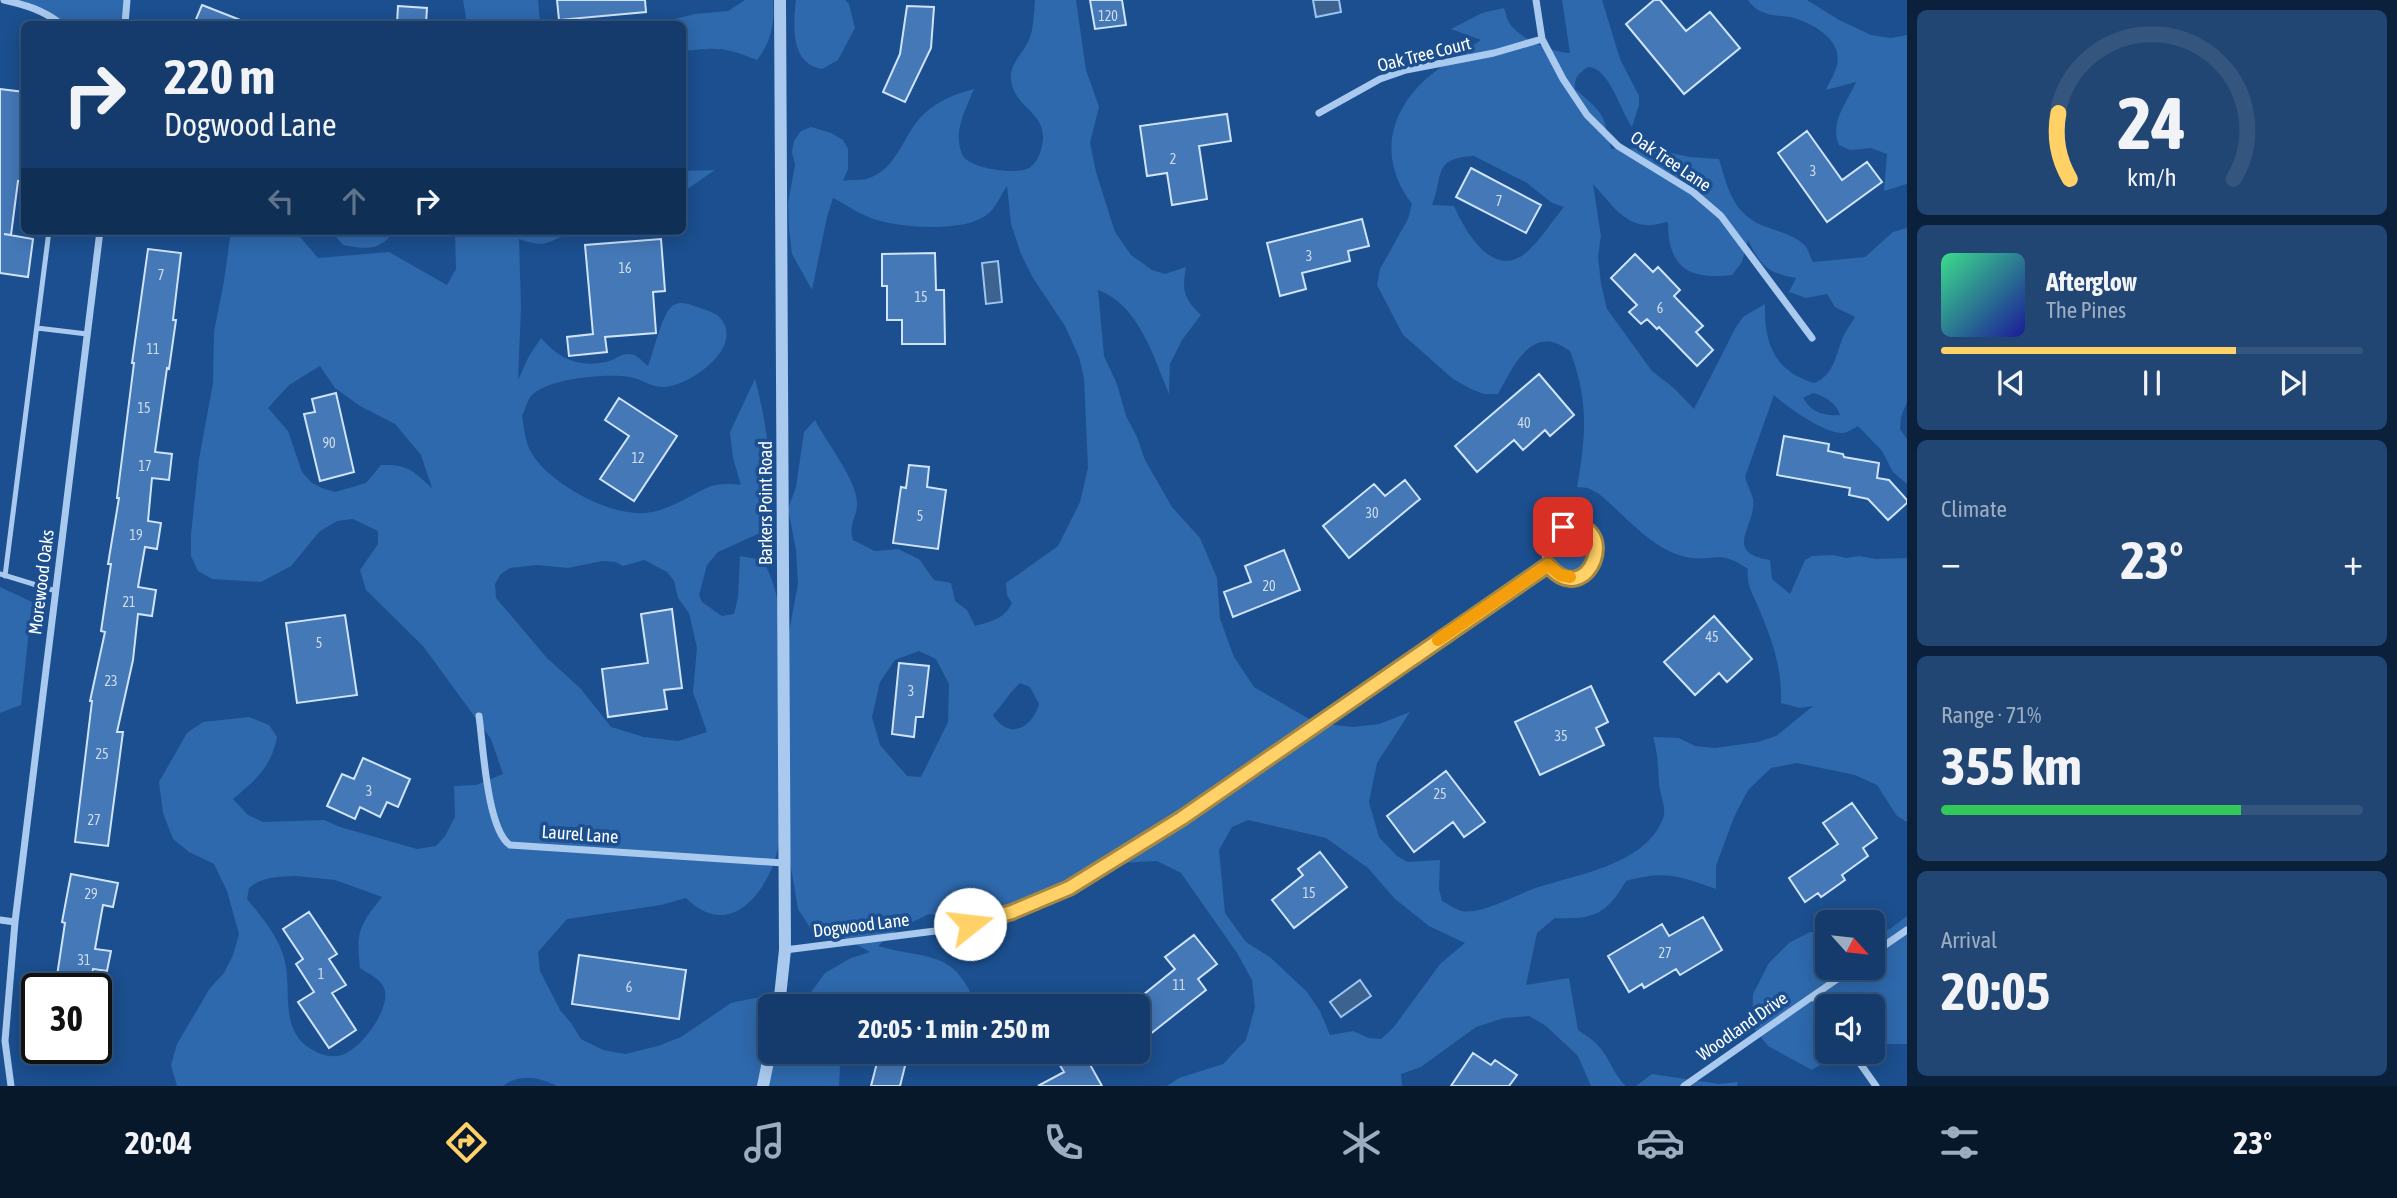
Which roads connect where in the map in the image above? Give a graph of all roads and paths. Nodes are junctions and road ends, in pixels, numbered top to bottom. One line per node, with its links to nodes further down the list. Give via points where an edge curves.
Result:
1 (4, 0): 5 (street, via 40,10)
2 (127, 0): 6 (street)
3 (780, 0): 18 (street, Barkers Point Road)
4 (1536, 0): 7 (street, Oak Tree Lane)
5 (56, 21)
6 (125, 21)
7 (1542, 39): 8 (street, Oak Tree Court, via 1380,79); 13 (street, Oak Tree Lane, via 1587,115 1618,146 1693,192 1721,216)
8 (1320, 113)
9 (49, 235): 11 (lane)
10 (99, 235): 12 (street, Morewood Oaks)
11 (37, 328): 12 (lane); 15 (lane)
12 (87, 334): 16 (street, Morewood Oaks)
13 (1812, 338)
14 (1548, 565): 14 (street, via 1560,575 1584,574 1595,563 1594,539 1571,526 1555,531 1546,547); 23 (street, Dogwood Lane, via 1182,818 1069,888 1012,912 951,929)
15 (3, 575): 16 (lane)
16 (56, 591): 20 (street, Morewood Oaks)
17 (480, 716): 18 (street, Laurel Lane, via 489,793 502,837 510,845)
18 (783, 863): 23 (street, Barkers Point Road)
19 (0, 920): 20 (street)
20 (15, 922): 30 (street, Morewood Oaks, via 5,1041)
21 (1907, 930): 22 (street)
22 (1885, 945)
23 (785, 950): 25 (street, Barkers Point Road)
24 (1836, 980): 26 (street, Woodland Drive)
25 (780, 994)
26 (1813, 996): 27 (street); 32 (street, Woodland Drive)
27 (1815, 999)
28 (768, 1064): 31 (street)
29 (1860, 1064): 33 (street)
30 (11, 1086)
31 (763, 1086)
32 (1684, 1086)
33 (1876, 1086)

